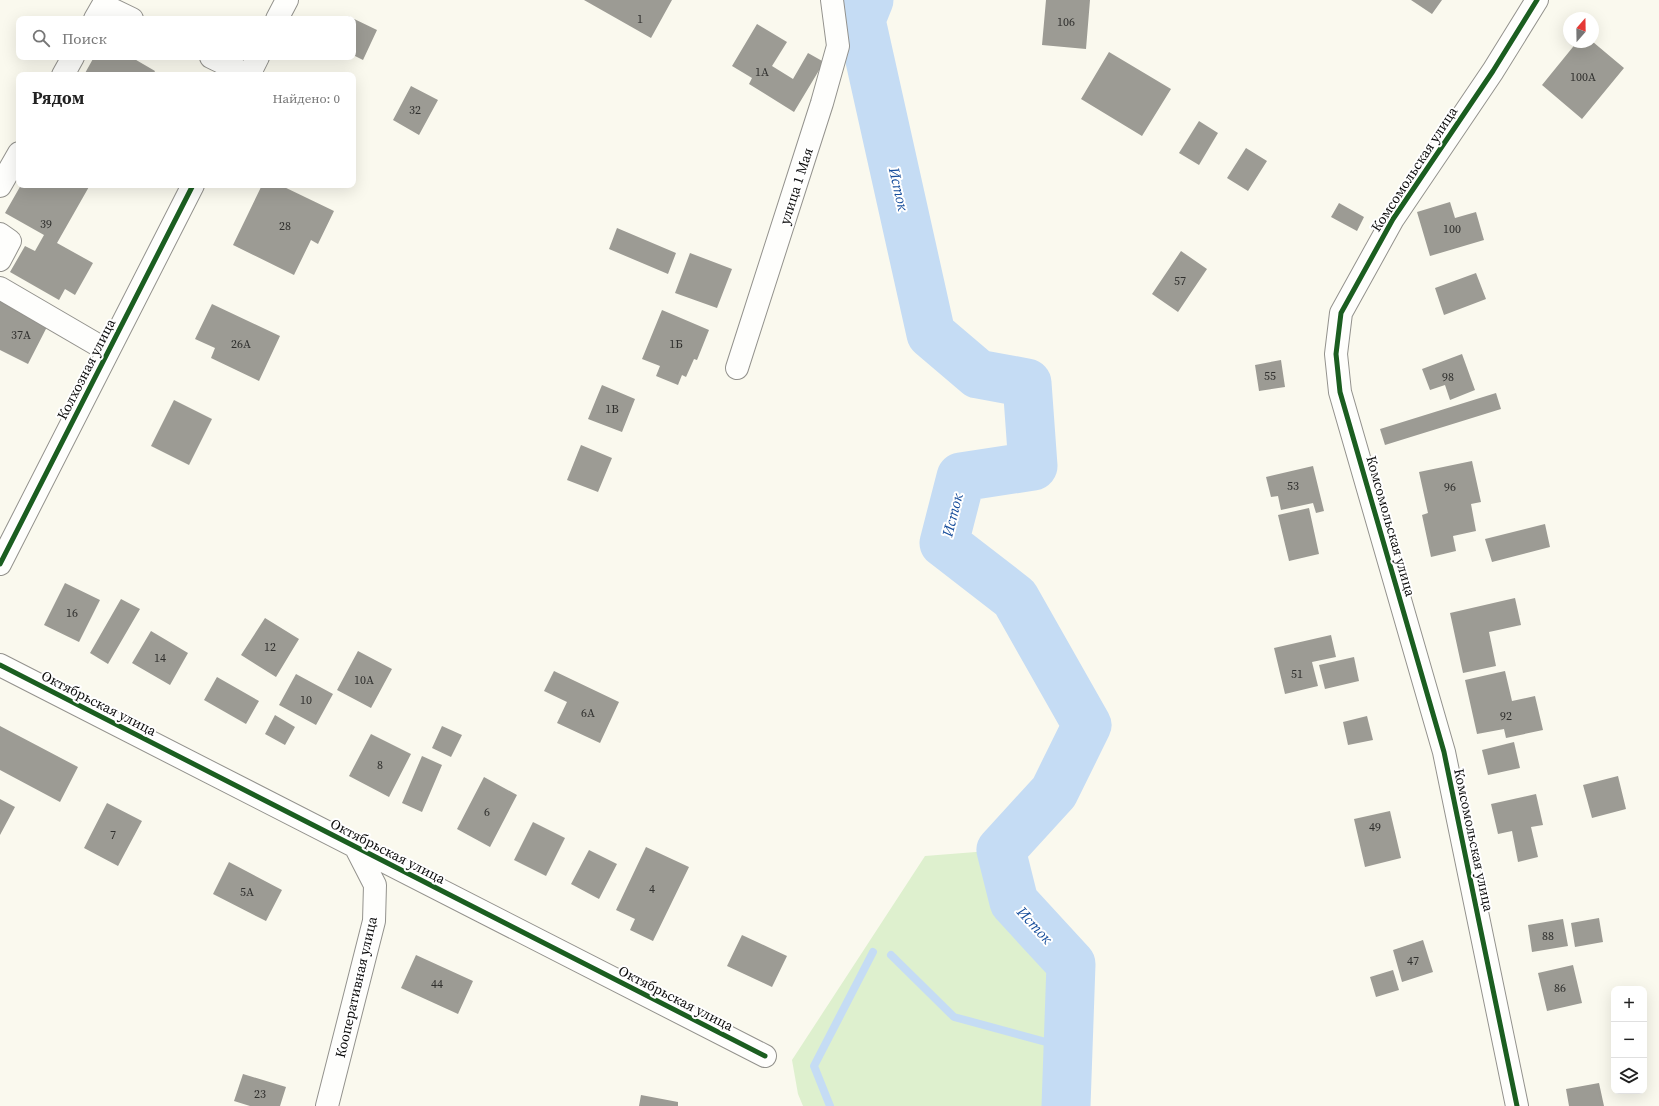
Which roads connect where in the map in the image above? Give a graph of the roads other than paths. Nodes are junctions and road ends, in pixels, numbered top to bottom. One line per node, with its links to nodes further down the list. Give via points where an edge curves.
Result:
1 (287, 0): 6 (street)
2 (832, 0): 20 (street, улица 1 Мая, via 838,46)
3 (1537, 0): 26 (street, Комсомольская улица, via 1493,71 1393,219 1341,312 1336,354 1340,392 1444,752)
4 (97, 8): 5 (street)
5 (122, 16)
6 (279, 16)
7 (72, 60): 10 (street)
8 (217, 60): 11 (street)
9 (256, 60): 12 (street)
10 (65, 72)
11 (242, 72)
12 (250, 72)
13 (16, 158): 14 (street)
14 (0, 186)
15 (191, 188): 19 (street, Колхозная улица)
16 (0, 234): 17 (street, via 10,240)
17 (0, 260)
18 (0, 288): 19 (street)
19 (108, 351): 21 (street, Колхозная улица)
20 (737, 368)
21 (0, 564)
22 (0, 665): 23 (street, Октябрьская улица)
23 (356, 848): 24 (street, Октябрьская улица); 25 (street, Кооперативная улица, via 375,885 374,921)
24 (765, 1056)
25 (327, 1106)
26 (1517, 1106)

